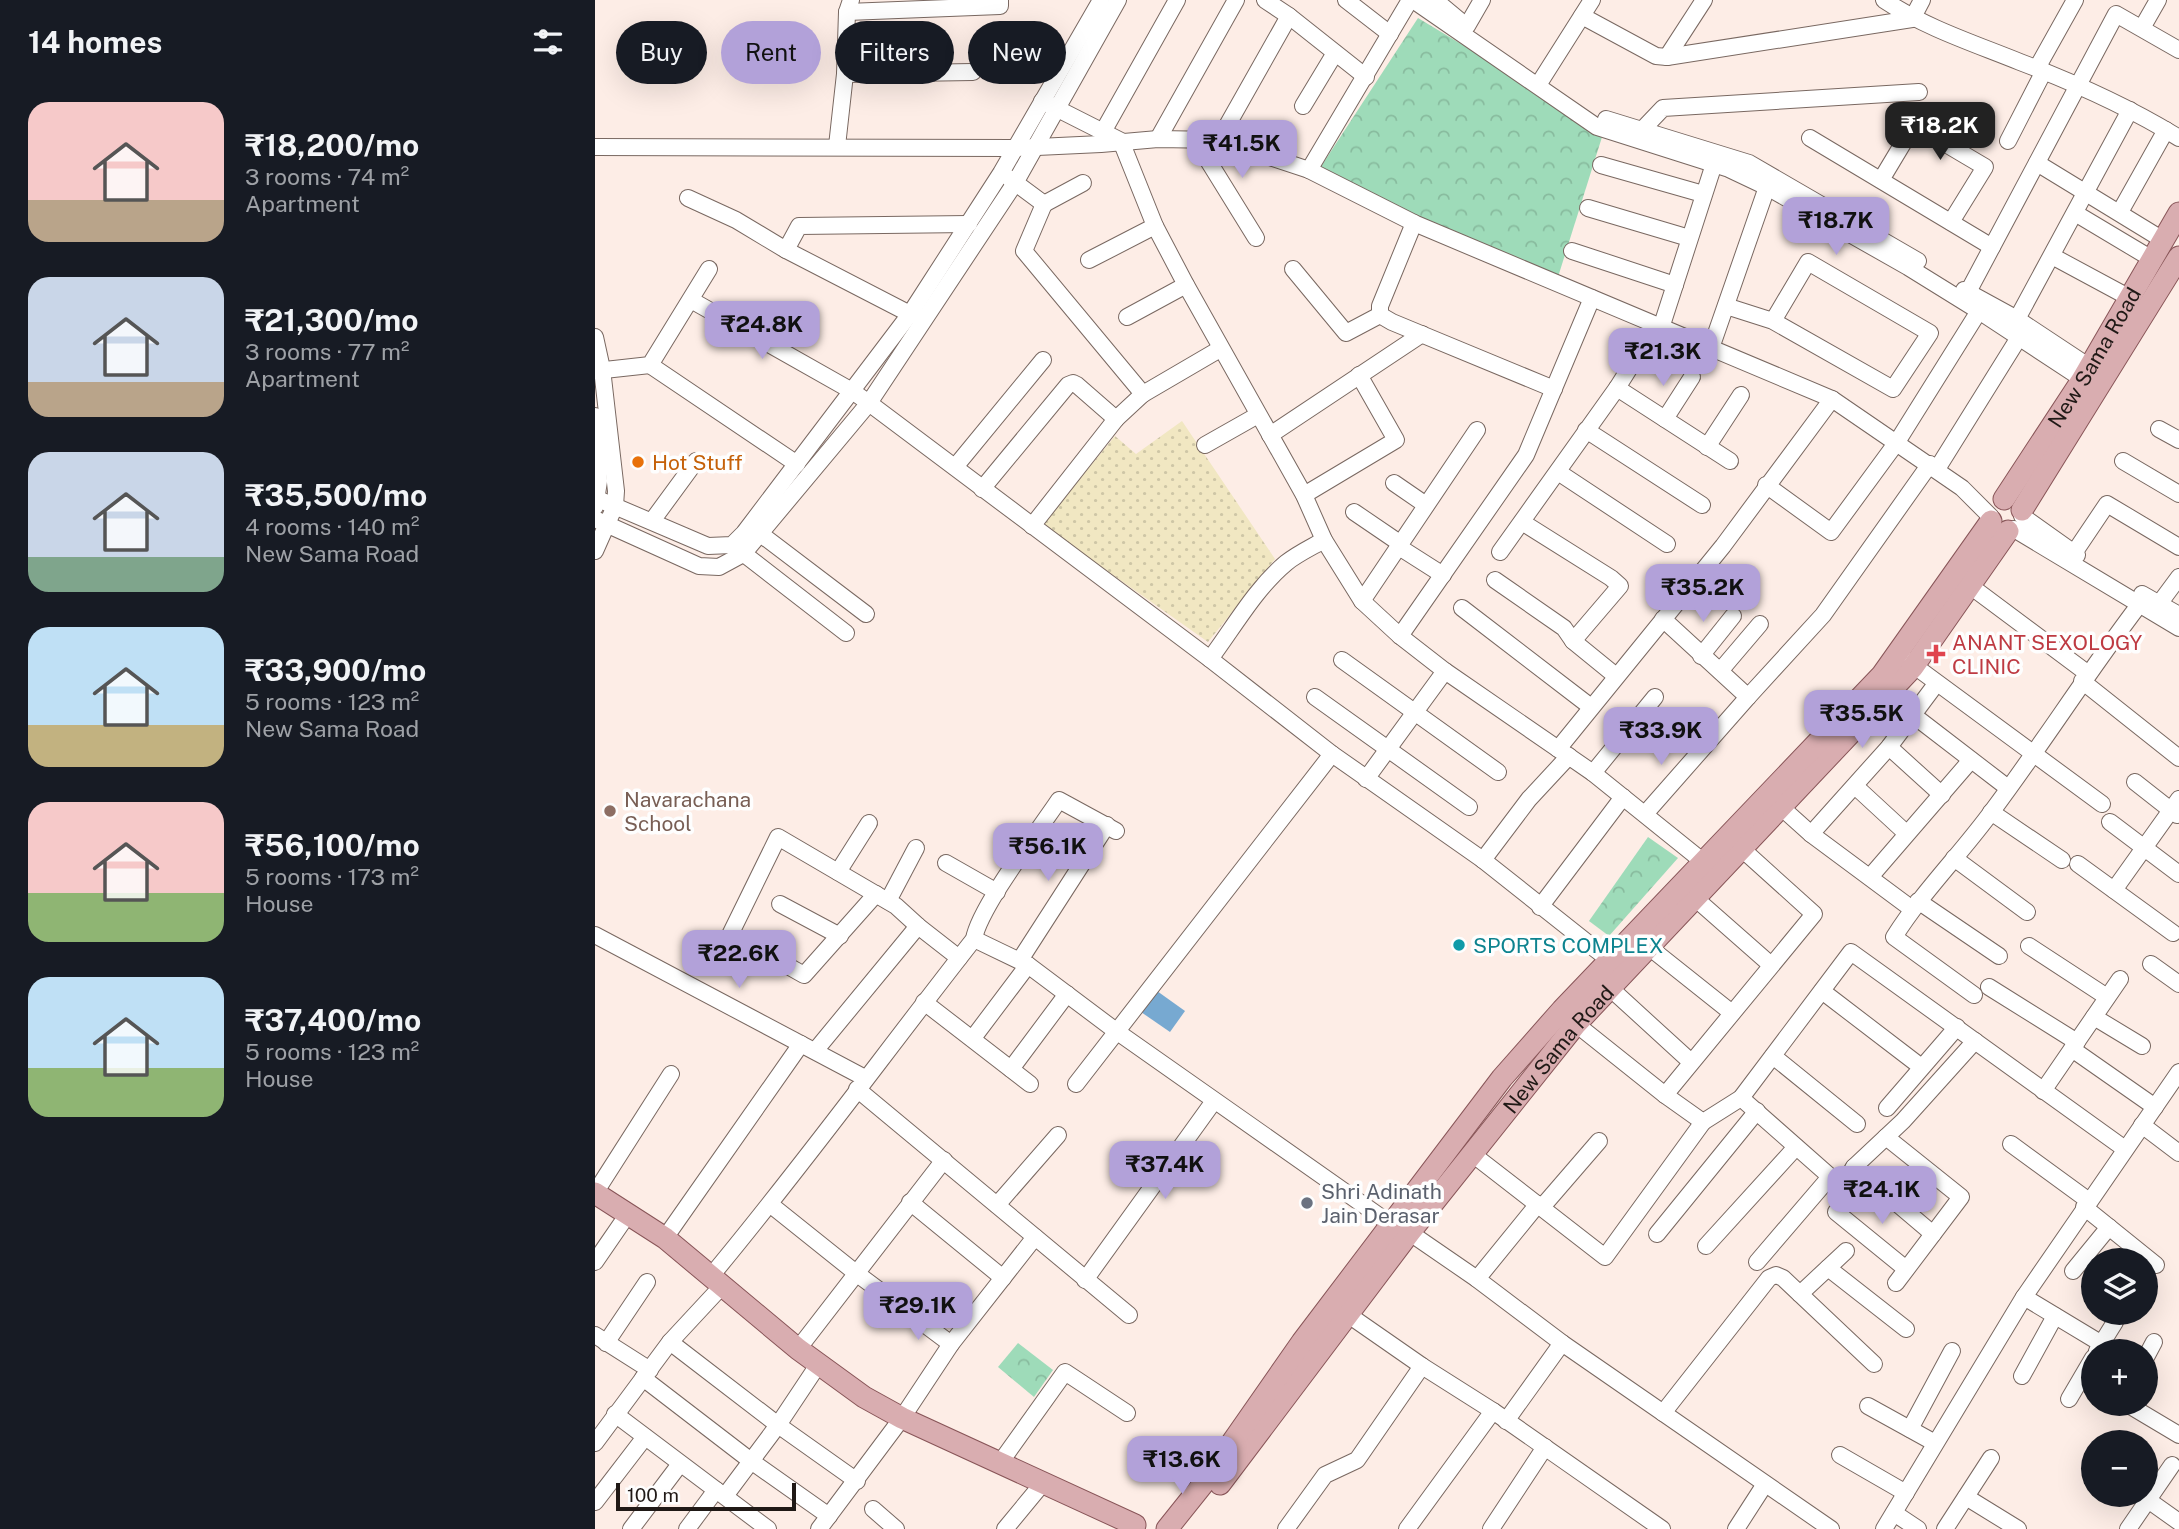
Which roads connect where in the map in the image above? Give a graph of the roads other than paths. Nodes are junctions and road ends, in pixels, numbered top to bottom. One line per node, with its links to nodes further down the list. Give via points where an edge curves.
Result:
1 (1000, 0): 17 (street, via 1000,6)
2 (1101, 0): 33 (street)
3 (1118, 0): 35 (street)
4 (1177, 0): 37 (street)
5 (1236, 0): 41 (street)
6 (1265, 0): 18 (street)
7 (1346, 0): 23 (street)
8 (1412, 0): 23 (street); 51 (street, via 1597,127)
9 (1436, 0): 21 (street)
10 (1482, 0): 21 (street)
11 (1593, 0): 19 (street)
12 (1704, 0): 26 (street)
13 (1884, 0): 20 (street)
14 (1922, 0): 20 (street)
15 (2075, 0): 27 (street)
16 (2158, 0): 22 (street)
17 (849, 6)
18 (1289, 16): 25 (street); 44 (street)
19 (1582, 16): 26 (street, via 1656,57); 29 (street)
20 (1912, 19): 26 (street); 27 (street)
21 (1467, 26): 29 (street)
22 (2142, 28): 24 (street); 31 (street, via 2116,14)
23 (1390, 34): 28 (street)
24 (2179, 50)
25 (1335, 53): 28 (street); 34 (street)
26 (1667, 57)
27 (2040, 70): 31 (street); 45 (street)
28 (1366, 76): 53 (street)
29 (1540, 82): 38 (street, via 1598,117)
30 (844, 84): 46 (street)
31 (2078, 86): 36 (street); 50 (street)
32 (1919, 92): 38 (street, via 1663,108)
33 (1042, 101): 35 (street); 49 (street)
34 (1303, 107)
35 (1058, 108): 37 (street); 48 (street)
36 (2130, 110): 39 (street); 59 (street)
37 (1104, 130): 42 (street)
38 (1642, 130): 84 (street, via 1749,163)
39 (2172, 134): 64 (street)
40 (1810, 138): 55 (street)
41 (1158, 139): 42 (street); 43 (street)
42 (1121, 141): 48 (street); 70 (street)
43 (1196, 141): 44 (street); 71 (street)
44 (1219, 141): 53 (street)
45 (2008, 141)
46 (837, 146): 47 (street); 49 (street)
47 (595, 147)
48 (1035, 147): 49 (street); 56 (street)
49 (1015, 148): 54 (street)
50 (2037, 163): 59 (street); 73 (street)
51 (1714, 164): 58 (street); 60 (street)
52 (1601, 166): 60 (street)
53 (1309, 170): 68 (street)
54 (1001, 173): 56 (street); 69 (street)
55 (1881, 180): 67 (street); 67 (street, via 1914,125 1985,167)
56 (1015, 183): 62 (street); 113 (street)
57 (1083, 183): 62 (street)
58 (1767, 187): 88 (street); 89 (street)
59 (2085, 193): 64 (street); 65 (street)
60 (1703, 194): 72 (street)
61 (688, 198): 74 (street)
62 (1044, 204): 110 (street, via 1024,251)
63 (1588, 208): 72 (street)
64 (2120, 212): 75 (street)
65 (2075, 213): 75 (street); 77 (street)
66 (2179, 213): 75 (main road, New Sama Road)
67 (1951, 222): 73 (street)
68 (1414, 223): 86 (street); 91 (street)
69 (969, 225): 74 (street, via 799,226); 90 (street)
70 (1155, 226): 78 (street); 82 (street)
71 (1256, 238)
72 (1689, 238): 83 (street)
73 (1992, 247): 84 (street)
74 (786, 250): 90 (street)
75 (2157, 250): 79 (street); 85 (main road, New Sama Road)
76 (1572, 251): 83 (street)
77 (2052, 256): 85 (street); 93 (street)
78 (1089, 260)
79 (2178, 261): 106 (main road, New Sama Road)
80 (709, 269): 87 (street)
81 (1293, 269): 91 (street, via 1346,333)
82 (1186, 285): 92 (street); 100 (street)
83 (1675, 285): 95 (street)
84 (1968, 292): 93 (street)
85 (2130, 298): 106 (main road, New Sama Road)
86 (1593, 299): 95 (street); 107 (street)
87 (691, 300): 102 (street); 109 (street)
88 (1726, 306): 94 (street); 99 (street)
89 (1979, 311): 98 (street); 123 (street)
90 (910, 314): 109 (street)
91 (1380, 315): 96 (street)
92 (1127, 317)
93 (2017, 319): 106 (street)
94 (1773, 321): 94 (street, via 1893,390 1930,333 1808,262)
95 (1658, 327): 99 (street); 108 (street)
96 (1422, 334): 104 (street); 107 (street)
97 (595, 337): 103 (street)
98 (2018, 339): 106 (street); 131 (street)
99 (1711, 348): 112 (street)
100 (1220, 349): 110 (street); 114 (street)
101 (1043, 360): 130 (street)
102 (650, 365): 103 (street); 129 (street)
103 (599, 370): 141 (street)
104 (1359, 375): 121 (street); 137 (street, via 1396,440)
105 (1692, 377): 117 (street)
106 (2093, 378): 143 (main road, New Sama Road)
107 (1554, 388): 157 (street, via 1526,455)
108 (1617, 388): 117 (street); 120 (street)
109 (852, 391): 113 (street); 129 (street)
110 (1143, 394): 116 (street)
111 (1741, 395): 125 (street)
112 (1832, 399): 123 (street); 134 (street)
113 (869, 403): 130 (street); 148 (street)
114 (1258, 415): 121 (street); 124 (street)
115 (595, 416): 138 (street)
116 (1117, 419): 135 (street, via 1077,385 1068,385); 147 (street)
117 (1665, 419): 125 (street)
118 (2159, 429): 122 (street)
119 (1477, 430): 139 (street)
120 (1586, 430): 132 (street); 140 (street)
121 (1270, 435): 137 (street)
122 (2179, 440)
123 (1897, 443): 131 (street); 134 (street, via 1831,532)
124 (1205, 445)
125 (1707, 447): 127 (street)
126 (696, 461): 145 (street)
127 (1730, 461)
128 (2123, 461): 136 (street)
129 (797, 464): 148 (street)
130 (955, 467): 135 (street)
131 (1933, 467): 143 (street); 183 (street, via 1822,615)
132 (1557, 472): 146 (street); 150 (street)
133 (1394, 484): 139 (street)
134 (1766, 485): 168 (street)
135 (982, 489): 147 (street)
136 (2179, 494)
137 (1304, 495): 149 (street)
138 (596, 503): 141 (street)
139 (1426, 505): 151 (street)
140 (1702, 505)
141 (615, 506): 144 (street); 145 (street)
142 (1354, 512): 151 (street)
143 (2006, 515): 156 (street); 160 (main road, New Sama Road); 163 (street); 177 (main road, New Sama Road)
144 (601, 521): 153 (street, via 699,566 719,567); 154 (street)
145 (652, 521): 153 (street, via 708,546)
146 (1522, 522): 155 (street); 173 (street, via 1620,586)
147 (1032, 526): 175 (street)
148 (756, 530): 153 (street); 165 (street)
149 (1324, 540): 161 (street); 175 (street, via 1279,570)
150 (1667, 544)
151 (1400, 545): 157 (street); 161 (street)
152 (2179, 547): 156 (street, via 2107,504)
153 (737, 549): 171 (street)
154 (595, 551)
155 (1500, 552)
156 (2074, 553): 162 (street)
157 (1443, 575): 172 (street)
158 (2179, 577): 162 (street)
159 (1495, 580): 173 (street, via 1564,628)
160 (1969, 585): 177 (main road, New Sama Road); 181 (street)
161 (1362, 601): 172 (street)
162 (2159, 604): 166 (street)
163 (2139, 605): 170 (street); 181 (street)
164 (1462, 608): 186 (street)
165 (866, 614)
166 (2179, 615)
167 (1733, 616): 174 (street)
168 (1663, 619): 174 (street); 180 (street)
169 (1760, 624): 179 (street)
170 (2179, 628)
171 (846, 633)
172 (1400, 636): 178 (street)
173 (1573, 641): 180 (street)
174 (1701, 656): 179 (street)
175 (1210, 659): 192 (street)
176 (1342, 660): 187 (street)
177 (1905, 660): 182 (street); 206 (main road, New Sama Road); 220 (main road, New Sama Road, via 1882,675)
178 (1445, 671): 187 (street); 191 (street)
179 (1720, 671): 183 (street)
180 (1616, 676): 186 (street)
181 (2085, 677): 193 (street); 194 (street)
182 (1936, 684): 188 (street); 193 (street)
183 (1748, 696): 209 (street)
184 (1315, 697): 190 (street)
185 (1655, 697): 197 (street)
186 (1591, 706): 191 (street)
187 (1414, 712): 190 (street); 196 (street)
188 (1913, 715): 189 (street); 195 (street)
189 (1889, 747): 200 (street); 202 (street)
190 (1388, 751): 198 (street); 205 (street)
191 (1563, 752): 197 (street); 218 (street)
192 (1332, 754): 198 (street); 257 (street)
193 (2033, 754): 201 (street); 204 (street)
194 (2179, 758)
195 (1971, 760): 201 (street); 202 (street)
196 (1498, 772)
197 (1593, 773): 203 (street)
198 (1366, 779): 218 (street)
199 (2135, 782): 207 (street)
200 (1855, 786): 212 (street); 213 (street)
201 (2008, 788): 208 (street)
202 (1942, 795): 212 (street)
203 (1623, 797): 209 (street); 230 (street)
204 (2102, 804)
205 (1469, 807)
206 (1782, 808): 213 (street); 216 (main road, New Sama Road)
207 (2176, 808): 215 (street)
208 (1991, 812): 217 (street); 224 (street)
209 (1645, 814): 220 (street)
210 (2110, 822): 215 (street)
211 (869, 823): 221 (street)
212 (1906, 833): 223 (street)
213 (1811, 834): 223 (street)
214 (916, 848): 226 (street)
215 (2144, 848): 222 (street); 224 (street)
216 (1742, 849): 220 (main road, New Sama Road); 245 (street, via 1814,914)
217 (1954, 858): 229 (street); 231 (street)
218 (1483, 860): 230 (street)
219 (946, 863): 225 (street)
220 (1711, 868): 227 (main road, New Sama Road); 246 (main road, New Sama Road)
221 (838, 872): 226 (street); 236 (street, via 778,837)
222 (2179, 874)
223 (1870, 877): 229 (street)
224 (2114, 890): 233 (street)
225 (997, 892): 237 (street); 243 (street, via 1059,800 1112,828)
226 (882, 897): 232 (street); 234 (street)
227 (1696, 898): 239 (main road, New Sama Road); 245 (street)
228 (780, 904): 234 (street)
229 (1915, 905): 241 (street); 260 (street, via 1895,937)
230 (1540, 907): 246 (street)
231 (2027, 912)
232 (918, 926): 242 (street); 262 (street)
233 (2173, 933)
234 (839, 936): 240 (street, via 803,975)
235 (596, 937): 262 (street)
236 (728, 939)
237 (974, 939): 242 (street); 243 (street)
238 (2029, 946): 251 (street)
239 (1649, 947): 246 (main road, New Sama Road); 253 (street)
240 (756, 948)
241 (1999, 956)
242 (959, 958): 252 (street)
243 (1024, 962): 250 (street); 258 (street)
244 (2151, 964): 248 (street)
245 (1771, 965): 253 (street)
246 (1615, 973): 255 (main road, New Sama Road); 264 (street); 301 (main road, New Sama Road, via 1502,1078)
247 (2120, 979): 251 (street)
248 (2179, 984)
249 (1822, 991): 256 (street, via 1851,952); 263 (street); 265 (street)
250 (1067, 994): 257 (street); 266 (street)
251 (2107, 997): 254 (street)
252 (925, 1003): 258 (street); 269 (street)
253 (1732, 1013): 264 (street)
254 (2094, 1017): 260 (street); 261 (street)
255 (1576, 1024): 273 (street); 288 (main road, New Sama Road)
256 (1957, 1027): 259 (street); 265 (street)
257 (1116, 1031): 271 (street); 275 (street)
258 (973, 1038): 266 (street)
259 (1975, 1041): 272 (street); 283 (street)
260 (2074, 1045): 272 (street); 276 (street)
261 (2142, 1046)
262 (808, 1048): 269 (street); 306 (street)
263 (1773, 1056): 274 (street); 280 (street)
264 (1691, 1062): 273 (street)
265 (1920, 1066): 277 (street)
266 (1011, 1069): 270 (street)
267 (2179, 1072): 276 (street)
268 (671, 1074): 293 (street)
269 (861, 1084): 290 (street); 296 (street)
270 (1030, 1084)
271 (1076, 1084)
272 (2043, 1091): 287 (street)
273 (1665, 1096): 279 (street)
274 (1741, 1098): 278 (street); 279 (street)
275 (1215, 1101): 301 (street); 318 (street)
276 (2155, 1107): 281 (street)
277 (1887, 1108)
278 (1757, 1111): 286 (street); 303 (street)
279 (1703, 1122): 298 (street, via 1605,1256)
280 (1857, 1124)
281 (2142, 1125): 287 (street); 289 (street)
282 (1058, 1135): 297 (street)
283 (1886, 1137): 291 (street); 304 (street, via 1961,1197)
284 (1599, 1140): 298 (street)
285 (2011, 1144): 295 (street)
286 (1796, 1147): 292 (street); 307 (street)
287 (2125, 1149): 295 (street)
288 (1471, 1153): 298 (street); 301 (main road, New Sama Road)
289 (2179, 1153)
290 (944, 1160): 294 (street); 297 (street)
291 (1854, 1167): 292 (street, via 1843,1187); 304 (street)
292 (1829, 1178): 311 (street)
293 (595, 1193): 300 (main road)
294 (910, 1202): 315 (street); 316 (street)
295 (2087, 1204): 302 (street); 323 (street)
296 (771, 1205): 315 (street); 319 (street)
297 (996, 1205): 305 (street)
298 (1540, 1206): 317 (street)
299 (1836, 1212): 313 (street)
300 (628, 1214): 306 (main road); 310 (street)
301 (1398, 1226): 317 (street); 324 (main road, New Sama Road)
302 (2109, 1227): 308 (street); 314 (street)
303 (1657, 1234)
304 (1933, 1234): 313 (street)
305 (1035, 1237): 316 (street); 318 (street)
306 (666, 1238): 319 (main road)
307 (1706, 1246)
308 (2130, 1248)
309 (1846, 1251): 312 (street)
310 (595, 1262)
311 (1756, 1262)
312 (1828, 1268): 322 (street); 327 (street)
313 (1906, 1269): 321 (street)
314 (2073, 1271)
315 (856, 1273): 332 (street); 333 (street)
316 (1003, 1278): 332 (street)
317 (1477, 1279): 331 (street)
318 (1085, 1280): 325 (street)
319 (716, 1281): 330 (street); 333 (main road)
320 (647, 1282): 328 (street)
321 (1895, 1283)
322 (1800, 1294): 335 (street); 344 (street, via 1783,1278 1769,1278)
323 (2024, 1297): 326 (street); 354 (street)
324 (1339, 1308): 337 (street); 366 (main road, New Sama Road, via 1301,1342)
325 (1129, 1315)
326 (2055, 1316): 329 (street); 339 (street)
327 (1906, 1329)
328 (601, 1339): 338 (street)
329 (2083, 1339)
330 (670, 1342): 338 (street); 349 (street)
331 (1562, 1343): 344 (street); 346 (street)
332 (951, 1344): 348 (street)
333 (798, 1349): 336 (main road)
334 (1952, 1351): 350 (street)
335 (1874, 1364)
336 (818, 1365): 348 (main road); 349 (street)
337 (1422, 1366): 346 (street); 386 (street, via 1357,1460 1325,1475)
338 (646, 1374): 345 (street); 358 (street)
339 (2022, 1376)
340 (2081, 1386): 341 (street)
341 (2069, 1399)
342 (1868, 1406): 350 (street)
343 (1128, 1413): 359 (street, via 1065,1372)
344 (1663, 1413): 364 (street)
345 (615, 1414): 352 (street); 353 (street)
346 (1499, 1416): 355 (street); 387 (street)
347 (2147, 1416): 351 (street)
348 (902, 1418): 359 (main road); 362 (street)
349 (778, 1425): 358 (street); 362 (street)
350 (1910, 1429): 354 (street)
351 (2179, 1435)
352 (645, 1437): 360 (street); 370 (street)
353 (595, 1443)
354 (1935, 1443): 368 (street)
355 (1545, 1447): 388 (street); 389 (street)
356 (1840, 1455): 368 (street)
357 (1991, 1458): 369 (street)
358 (751, 1461): 367 (street); 376 (street)
359 (1000, 1463): 363 (main road)
360 (680, 1464): 367 (street); 380 (street)
361 (2172, 1465): 365 (street)
362 (857, 1481): 376 (street)
363 (1043, 1483): 379 (main road); 383 (street)
364 (1765, 1484): 377 (street); 390 (street)
365 (2158, 1485)
366 (1209, 1488): 384 (main road); 385 (main road)
367 (720, 1493): 378 (street); 381 (street)
368 (1906, 1493): 374 (street)
369 (1966, 1497): 393 (street); 394 (street)
370 (595, 1502)
371 (2143, 1507): 395 (street)
372 (2158, 1507): 375 (street)
373 (873, 1509): 382 (street)
374 (1893, 1513): 391 (street); 392 (street)
375 (2179, 1522)
376 (824, 1523)
377 (1820, 1526)
378 (691, 1527)
379 (1142, 1528)
380 (631, 1529)
381 (768, 1529)
382 (896, 1529)
383 (1005, 1529)
384 (1167, 1529)
385 (1183, 1529)
386 (1286, 1529)
387 (1406, 1529)
388 (1491, 1529)
389 (1660, 1529)
390 (1736, 1529)
391 (1884, 1529)
392 (1918, 1529)
393 (1945, 1529)
394 (2018, 1529)
395 (2128, 1529)

